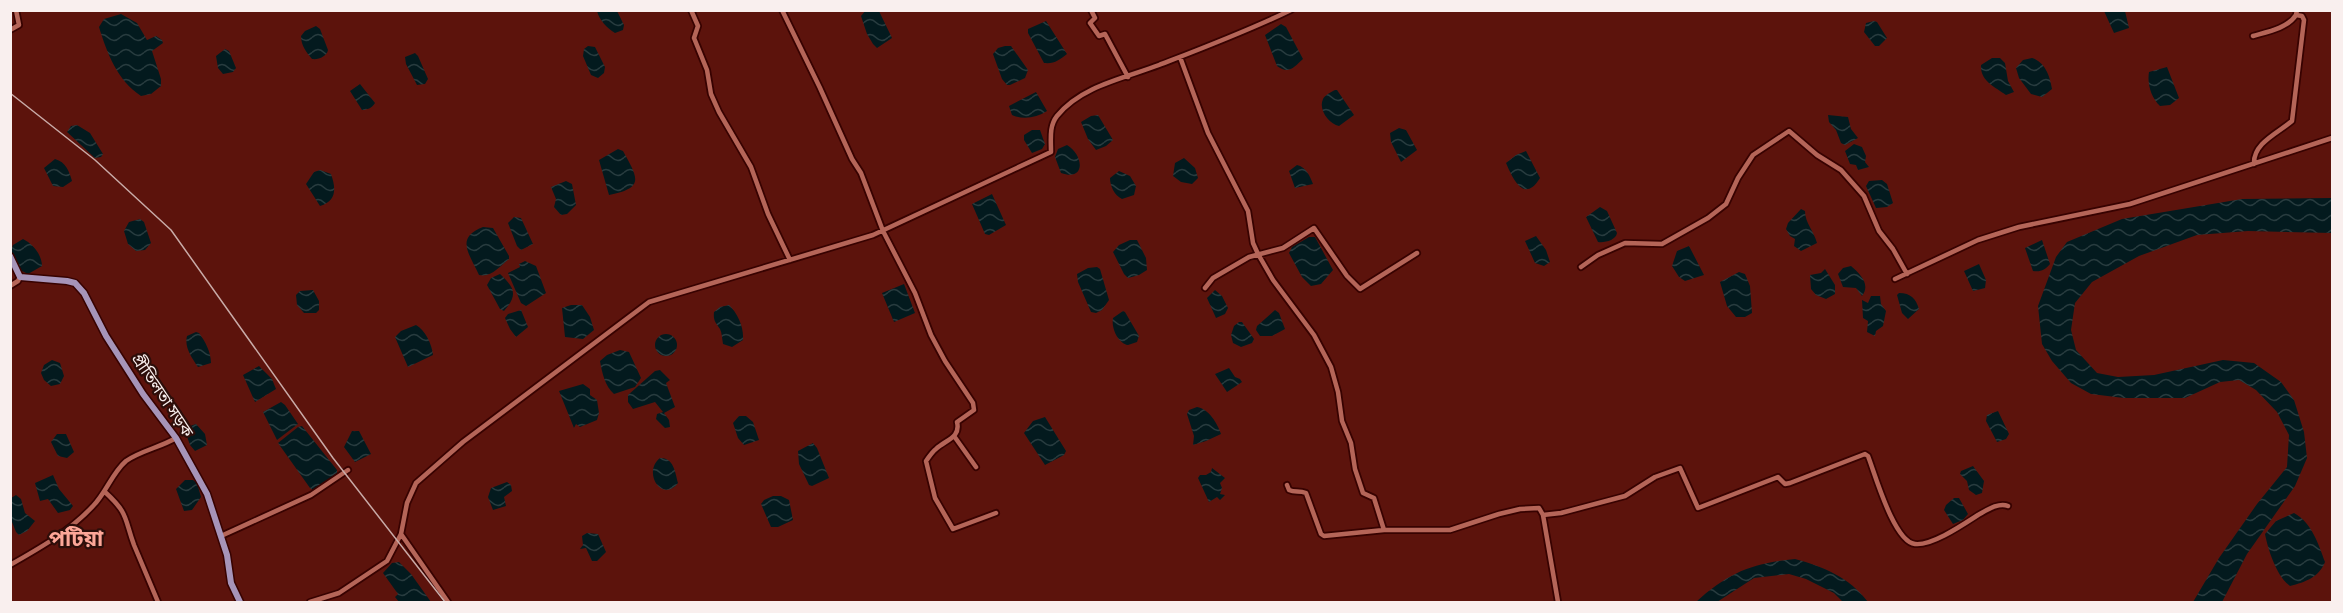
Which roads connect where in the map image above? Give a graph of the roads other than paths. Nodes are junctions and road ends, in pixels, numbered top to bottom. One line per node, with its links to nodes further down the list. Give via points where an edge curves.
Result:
1 (16, 10): 7 (street, via 19,25)
2 (692, 10): 17 (street, via 698,26 694,38 718,112 751,167)
3 (782, 10): 13 (street, via 861,173)
4 (1091, 10): 10 (street, via 1095,18 1090,23 1099,36 1106,34)
5 (1291, 10): 9 (street)
6 (2297, 13): 8 (street, via 2293,20); 12 (street, via 2304,20 2292,121 2263,143 2254,155)
7 (10, 30)
8 (2253, 36)
9 (1179, 57): 10 (street); 15 (street, via 1208,133 1248,210)
10 (1128, 77): 13 (street, via 1108,81 1068,105 1052,127 1051,152)
11 (2332, 138): 12 (street)
12 (2254, 164): 19 (street, via 2130,204 2019,227 1978,240)
13 (882, 231): 17 (street); 24 (street, via 945,362 973,404 974,410 957,422)
14 (1417, 253): 15 (street, via 1360,289 1314,228 1282,248)
15 (1258, 254): 23 (street, via 1224,270); 33 (street, via 1314,335 1331,367 1355,469 1364,493 1374,498)
16 (10, 256): 20 (main road)
17 (790, 260): 34 (street, via 649,302 431,468 416,483)
18 (1581, 267): 19 (street, via 1625,243 1662,244 1708,218 1726,204 1753,154 1789,131 1841,170 1864,196 1879,231)
19 (1907, 274): 21 (street)
20 (20, 277): 22 (street); 25 (main road, প্রীতিলতা সড়ক, via 75,283 143,394)
21 (1895, 279)
22 (10, 286)
23 (1204, 288)
24 (954, 436): 26 (street); 31 (street, via 926,461 942,513 953,529)
25 (176, 438): 29 (street, via 129,459); 35 (main road, প্রীতিলতা সড়ক, via 207,494)
26 (976, 467)
27 (348, 471): 35 (street, via 294,503)
28 (1287, 485): 33 (street, via 1292,492 1306,493 1324,536)
29 (105, 492): 36 (street, via 56,538); 37 (street, via 126,517)
30 (2008, 506): 32 (street, via 1988,509 1935,539 1916,544 1906,540 1883,500 1866,454 1790,483 1785,484 1778,477 1698,508 1680,468 1655,477 1625,496)
31 (996, 513)
32 (1543, 515): 33 (street, via 1539,508 1520,509 1450,530); 41 (street)
33 (1384, 530)
34 (401, 534): 39 (street, via 387,561 339,593); 40 (street)
35 (221, 536): 38 (main road, প্রীতিলতা সড়ক, via 231,583)
36 (10, 565)
37 (158, 603)
38 (240, 603)
39 (310, 603)
40 (448, 603)
41 (1558, 603)

